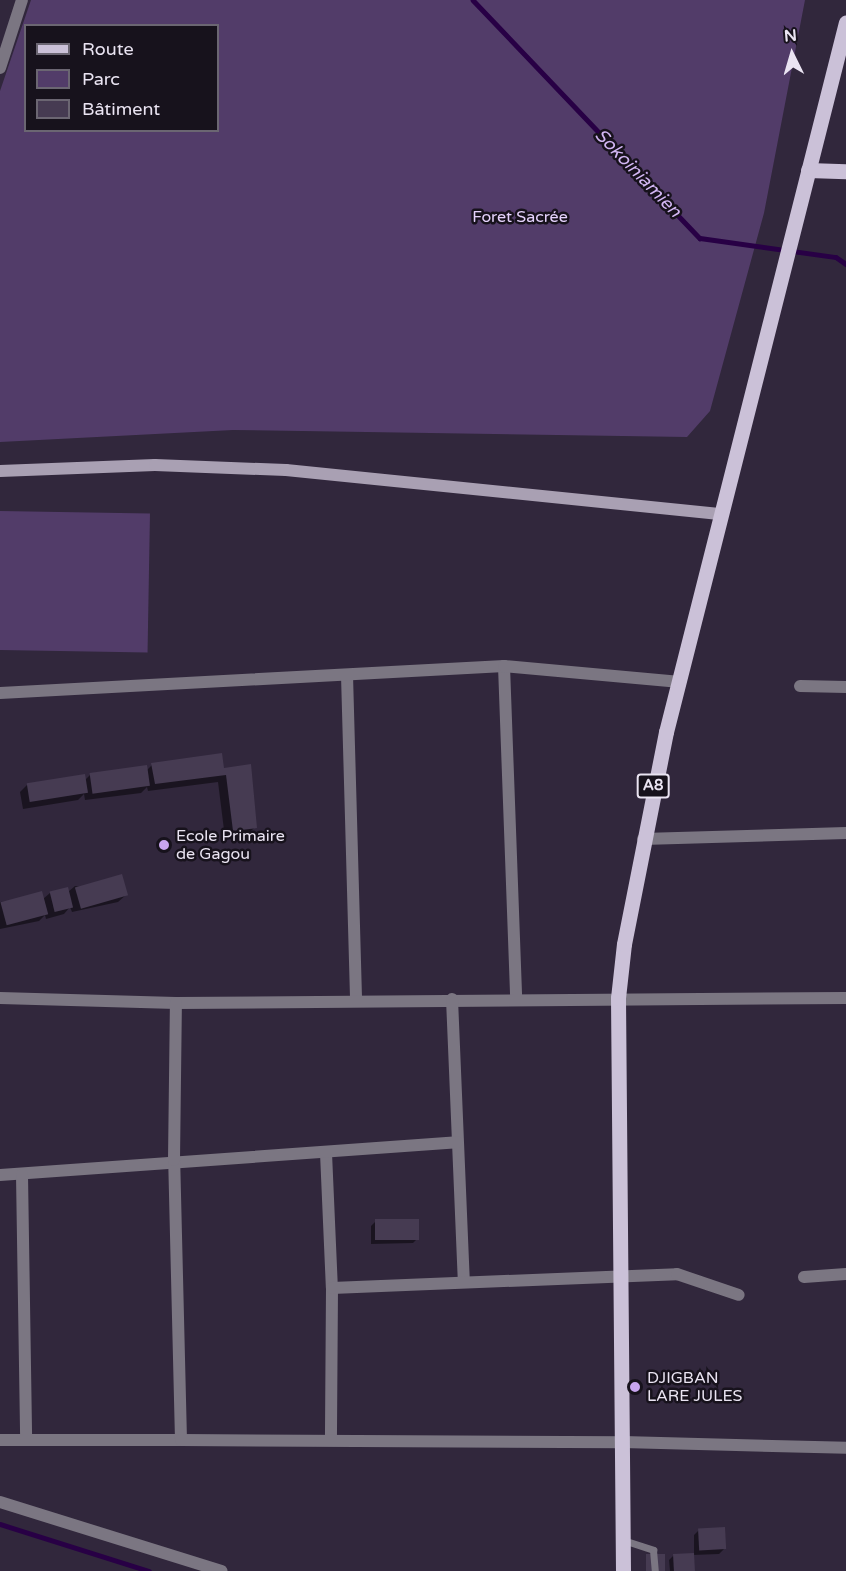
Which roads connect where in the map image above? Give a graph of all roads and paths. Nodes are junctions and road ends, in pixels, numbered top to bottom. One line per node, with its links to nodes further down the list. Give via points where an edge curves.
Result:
1 (22, 0): 3 (street)
2 (846, 22): 4 (main road, A8)
3 (0, 68)
4 (808, 170): 5 (main road); 7 (main road, A8)
5 (846, 171)
6 (0, 471): 7 (street, via 155,465 286,470)
7 (722, 514): 10 (main road, A8)
8 (504, 666): 9 (street); 10 (street); 20 (street)
9 (347, 675): 13 (street); 21 (street)
10 (680, 682): 15 (main road, A8)
11 (800, 686): 12 (street)
12 (846, 687)
13 (0, 693)
14 (846, 833): 15 (street)
15 (643, 839): 17 (main road, A8)
16 (0, 998): 22 (street)
17 (618, 998): 18 (street); 20 (street); 28 (main road, A8)
18 (846, 998)
19 (452, 999): 20 (street); 21 (street); 23 (street)
20 (516, 999)
21 (357, 1001): 22 (street)
22 (176, 1004): 25 (street)
23 (457, 1142): 24 (street); 31 (street)
24 (326, 1152): 25 (street); 32 (street)
25 (174, 1160): 27 (street); 37 (street)
26 (0, 1175): 27 (street)
27 (22, 1175): 36 (street)
28 (622, 1274): 31 (street); 33 (street, via 677,1274); 38 (main road, A8)
29 (846, 1274): 30 (street)
30 (804, 1277)
31 (464, 1282): 32 (street)
32 (332, 1287): 34 (street)
33 (739, 1295)
34 (331, 1439): 37 (street); 38 (street)
35 (0, 1440): 36 (street)
36 (26, 1440): 37 (street)
37 (181, 1440)
38 (623, 1442): 39 (street); 41 (main road, A8)
39 (846, 1448)
40 (0, 1502): 42 (street)
41 (623, 1540): 43 (main road, A8); 44 (lane, via 653,1550)
42 (222, 1571)
43 (623, 1571)
44 (655, 1571)

